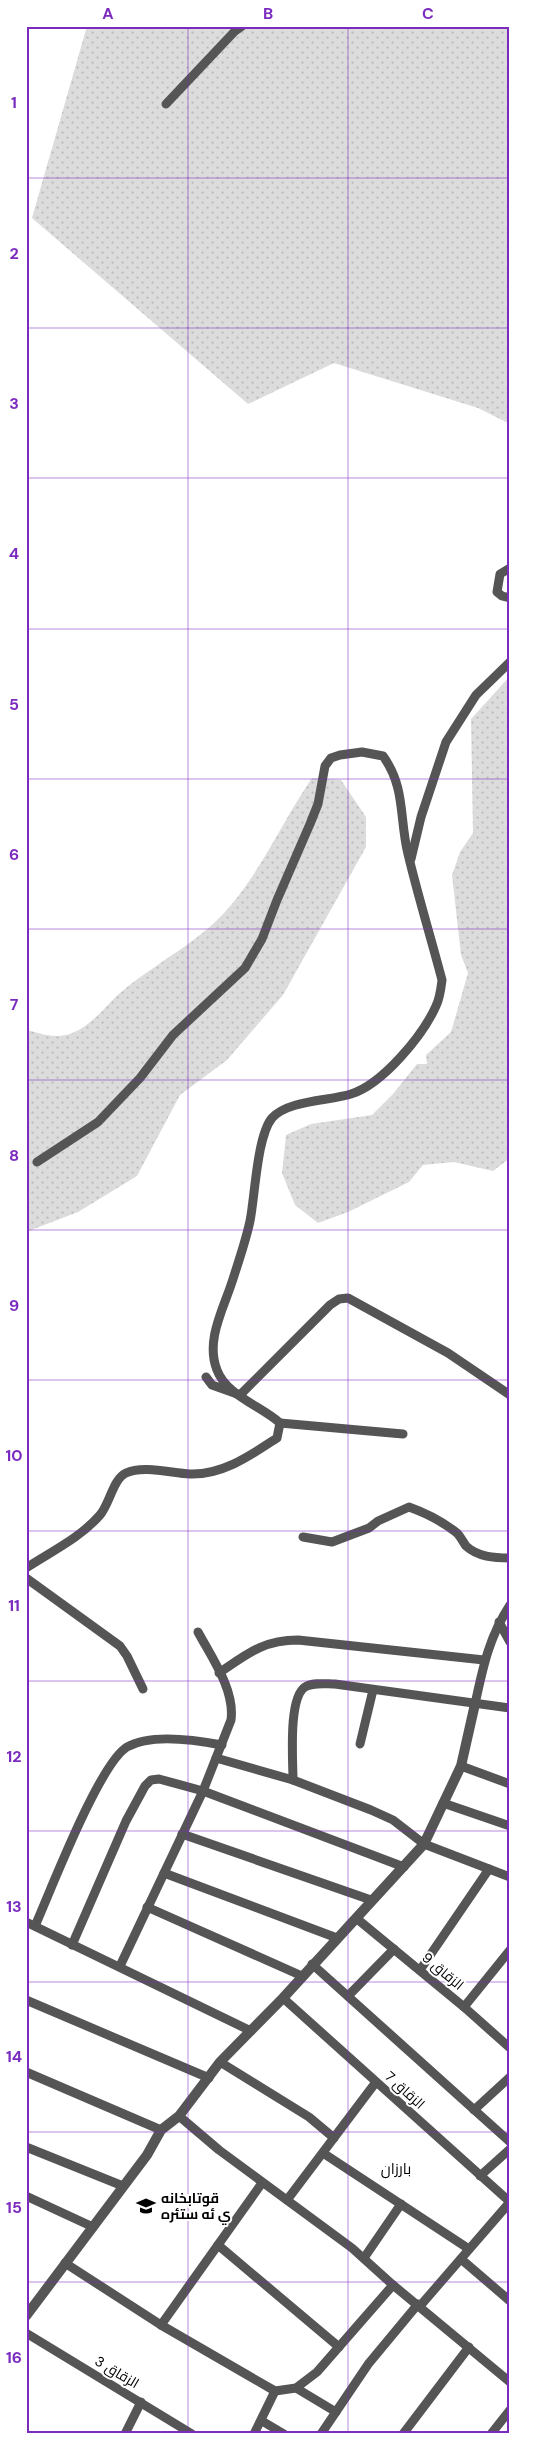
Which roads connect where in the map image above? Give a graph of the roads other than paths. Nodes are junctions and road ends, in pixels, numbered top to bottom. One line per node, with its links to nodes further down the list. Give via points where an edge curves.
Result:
1 (242, 26): 2 (street)
2 (166, 104)
3 (510, 568): 4 (street, via 500,574 497,592)
4 (510, 598)
5 (510, 662): 6 (street, via 476,694 446,742 421,816)
6 (410, 862): 7 (street, via 400,790 393,769 384,756 362,752 330,758 310,824 262,939 245,968 173,1035 140,1078 98,1122); 9 (street, via 442,980 437,1005 424,1027 381,1078 351,1094 281,1111 267,1126 250,1221 212,1346 218,1373 225,1384)
7 (37, 1162)
8 (206, 1377): 9 (street, via 212,1385)
9 (240, 1395): 10 (street, via 330,1305 348,1298 448,1353); 11 (street)
10 (510, 1395)
11 (280, 1423): 12 (street); 15 (street, via 277,1438 236,1464 192,1474 137,1470 124,1474 109,1505 91,1525)
12 (403, 1434)
13 (303, 1537): 14 (street, via 332,1542 369,1528 409,1507 425,1512 458,1534 476,1554)
14 (510, 1558)
15 (26, 1568)
16 (26, 1578): 23 (street, via 120,1646)
17 (510, 1605): 18 (street)
18 (499, 1622): 20 (street); 21 (street)
19 (198, 1632): 22 (street)
20 (510, 1642)
21 (484, 1660): 22 (street, via 282,1640 256,1648); 25 (street)
22 (219, 1673): 28 (street, via 233,1709)
23 (143, 1689)
24 (374, 1690): 25 (street); 27 (street); 31 (street, via 336,1684 305,1686 299,1693 292,1728)
25 (475, 1704): 26 (street); 30 (street)
26 (510, 1708)
27 (360, 1744)
28 (222, 1745): 29 (street); 45 (street, via 195,1739 144,1742 129,1746 116,1755)
29 (216, 1758): 31 (street); 33 (street)
30 (461, 1766): 32 (street); 34 (street)
31 (293, 1780): 37 (street, via 393,1820)
32 (510, 1784)
33 (203, 1792): 36 (street); 38 (street); 47 (street, via 159,1780 151,1780 145,1786)
34 (443, 1804): 35 (street); 37 (street)
35 (510, 1826)
36 (182, 1834): 40 (street); 42 (street)
37 (424, 1844): 38 (street); 39 (street)
38 (404, 1867): 42 (street)
39 (489, 1870): 41 (street); 52 (street)
40 (164, 1873): 43 (street); 46 (street)
41 (510, 1877)
42 (371, 1900): 44 (street)
43 (147, 1907): 51 (street); 53 (street)
44 (356, 1918): 46 (street); 48 (street, الزقاق 9)
45 (31, 1924): 47 (street)
46 (337, 1938): 50 (street)
47 (72, 1945): 51 (street)
48 (394, 1949): 52 (street, الزقاق 9); 54 (street)
49 (509, 1951): 57 (street)
50 (312, 1964): 53 (street); 54 (street)
51 (120, 1966): 58 (street)
52 (420, 1970): 57 (street, الزقاق 9)
53 (302, 1976): 55 (street)
54 (348, 1996): 65 (street)
55 (283, 1998): 58 (street); 64 (street, الزقاق 7)
56 (26, 2000): 62 (street)
57 (464, 2006): 59 (street, الزقاق 9)
58 (251, 2031): 60 (street)
59 (510, 2048)
60 (220, 2062): 62 (street); 68 (street, via 309,2117)
61 (26, 2072): 67 (street)
62 (209, 2078): 66 (street)
63 (510, 2078): 65 (street)
64 (376, 2082): 68 (street); 73 (street, الزقاق 7)
65 (474, 2110): 69 (street)
66 (178, 2116): 67 (street); 74 (street)
67 (161, 2130): 75 (street)
68 (334, 2138): 72 (street)
69 (510, 2142)
70 (26, 2147): 75 (street)
71 (510, 2149): 73 (street)
72 (323, 2153): 77 (street); 79 (street)
73 (480, 2176): 78 (street, الزقاق 7)
74 (262, 2183): 77 (street); 81 (street)
75 (123, 2186): 80 (street)
76 (26, 2196): 80 (street)
77 (287, 2200): 83 (street)
78 (510, 2202): 82 (street)
79 (401, 2204): 82 (street); 83 (street)
80 (93, 2227): 85 (street)
81 (218, 2246): 90 (street); 92 (street)
82 (469, 2249): 84 (street)
83 (364, 2258): 86 (street)
84 (461, 2259): 87 (street); 88 (street)
85 (65, 2263): 89 (street); 90 (street)
86 (393, 2285): 88 (street); 92 (street)
87 (510, 2301)
88 (419, 2305): 93 (street); 99 (street, via 369,2363)
89 (26, 2316)
90 (161, 2325): 96 (street)
91 (26, 2333): 97 (street, الزقاق 3)
92 (339, 2347): 95 (street, via 317,2372)
93 (469, 2347): 94 (street); 106 (street)
94 (510, 2382)
95 (296, 2388): 96 (street); 99 (street)
96 (275, 2391): 100 (street)
97 (141, 2402): 101 (street); 102 (street, الزقاق 3)
98 (510, 2410): 107 (street)
99 (336, 2412): 105 (street)
100 (262, 2421): 103 (street); 104 (street)
101 (124, 2434)
102 (192, 2434)
103 (254, 2434)
104 (284, 2434)
105 (321, 2434)
106 (404, 2434)
107 (491, 2434)

